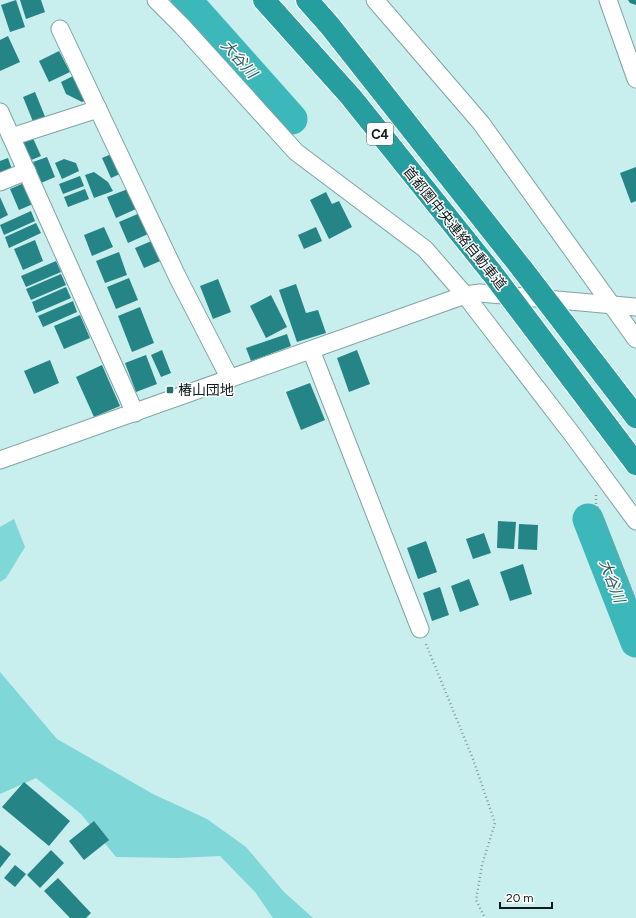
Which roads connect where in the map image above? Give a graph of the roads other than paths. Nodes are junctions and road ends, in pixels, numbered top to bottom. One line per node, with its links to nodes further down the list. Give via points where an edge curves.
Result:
1 (156, 0): 13 (street, via 296,152 425,249)
2 (264, 0): 22 (highway, 首都圏中央連絡自動車道 / C4, bridge, via 351,97 492,273)
3 (307, 0): 20 (highway, 首都圏中央連絡自動車道 / C4, bridge, via 523,270)
4 (375, 0): 14 (street, via 480,123)
5 (609, 0): 7 (street)
6 (60, 29): 8 (street)
7 (636, 79)
8 (98, 109): 10 (street); 18 (street, via 178,278)
9 (0, 112): 10 (street)
10 (11, 137): 11 (street)
11 (26, 171): 12 (street); 19 (street)
12 (0, 182)
13 (465, 295): 14 (street, via 480,293); 17 (street); 23 (street)
14 (612, 304): 15 (street); 16 (street)
15 (636, 307)
16 (636, 339)
17 (312, 350): 18 (street); 24 (street)
18 (230, 379): 19 (street)
19 (135, 412): 21 (street)
20 (636, 417)
21 (0, 460)
22 (636, 464)
23 (636, 521)
24 (420, 629)

